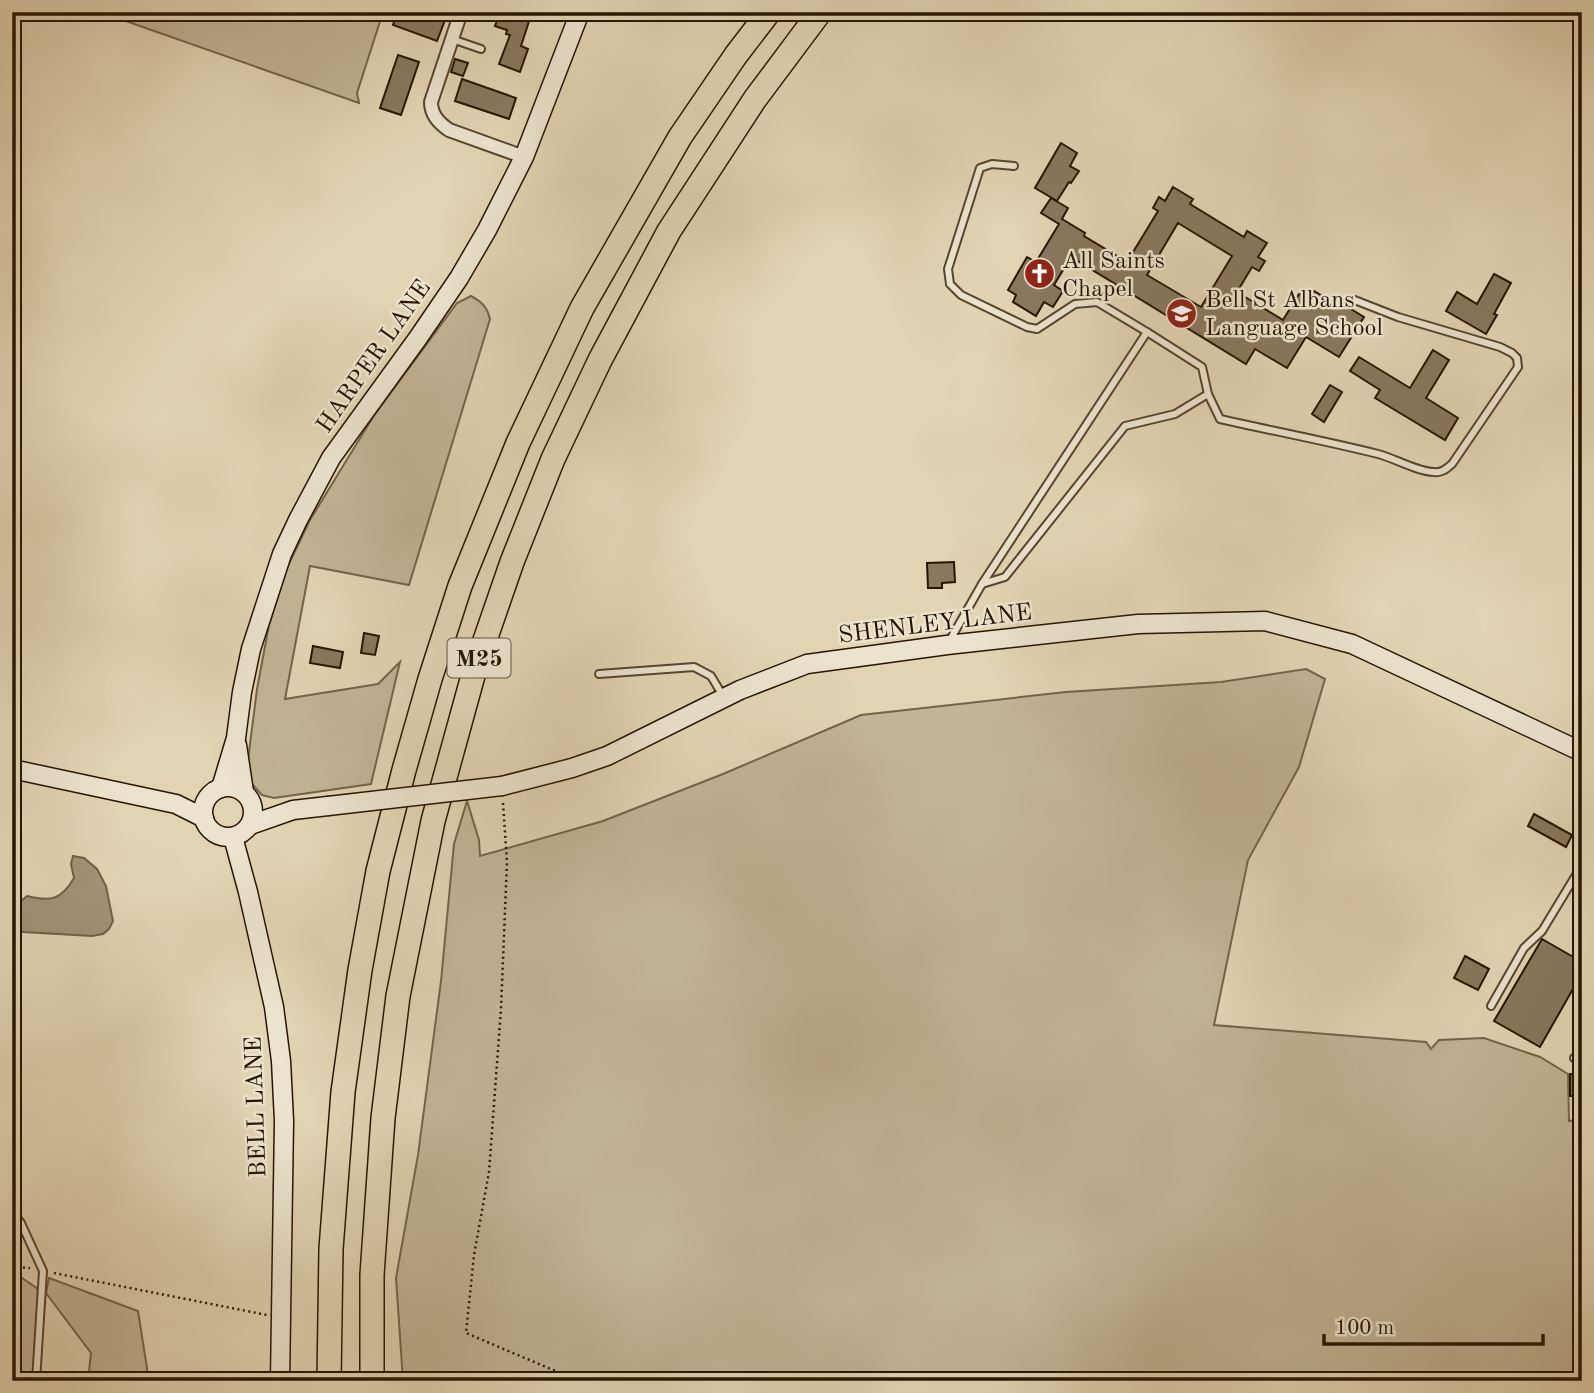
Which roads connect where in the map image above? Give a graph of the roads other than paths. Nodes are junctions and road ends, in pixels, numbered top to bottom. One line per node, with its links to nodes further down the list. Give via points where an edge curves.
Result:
1 (461, 12): 5 (street)
2 (580, 12): 7 (main road, HARPER LANE)
3 (769, 12): 33 (highway, M25, via 680,137 582,309 518,443 460,586 430,679 378,871 342,1093 331,1249)
4 (820, 12): 34 (highway, M25, via 755,99 669,231 606,348 553,459 474,672 433,821 398,996 383,1118 372,1275)
5 (452, 39): 6 (lane); 7 (street, via 431,102 435,117 449,130)
6 (481, 49)
7 (524, 157): 16 (main road, HARPER LANE, via 459,278 331,458 298,520 251,649)
8 (1014, 166): 10 (lane, via 980,168 948,269 950,284 961,295 1027,327 1037,329 1075,304 1097,302)
9 (1352, 299): 11 (lane, via 1500,346 1517,358 1518,367 1445,471 1427,472 1348,446 1220,419)
10 (1147, 332): 11 (lane, via 1202,367); 12 (lane)
11 (1208, 394): 12 (lane, via 1175,414 1125,426 1005,577)
12 (982, 584): 13 (lane)
13 (947, 645): 15 (main road, SHENLEY LANE, via 807,664); 17 (main road, SHENLEY LANE, via 1138,624 1265,621 1352,644)
14 (599, 674): 15 (lane, via 694,667 712,676)
15 (724, 698): 22 (main road, SHENLEY LANE, bridge, via 607,755 559,772 502,786)
16 (236, 738): 19 (main road, HARPER LANE); 20 (main road, HARPER LANE)
17 (1582, 752)
18 (12, 769): 21 (main road)
19 (214, 793): 20 (main road, via 229,787); 21 (main road); 23 (main road, via 203,811)
20 (247, 795): 22 (main road, SHENLEY LANE); 24 (main road, via 254,812)
21 (176, 804): 23 (main road)
22 (293, 810): 24 (main road, SHENLEY LANE)
23 (204, 818): 25 (main road, via 218,835)
24 (250, 825): 25 (main road)
25 (233, 837): 32 (main road, BELL LANE, via 274,1007 281,1061)
26 (1582, 865): 27 (lane, via 1542,931 1524,948)
27 (1491, 1006)
28 (1582, 1051): 29 (lane)
29 (1574, 1058)
30 (12, 1211): 31 (lane, via 43,1270)
31 (36, 1381)
32 (280, 1381)
33 (329, 1381)
34 (372, 1381)

